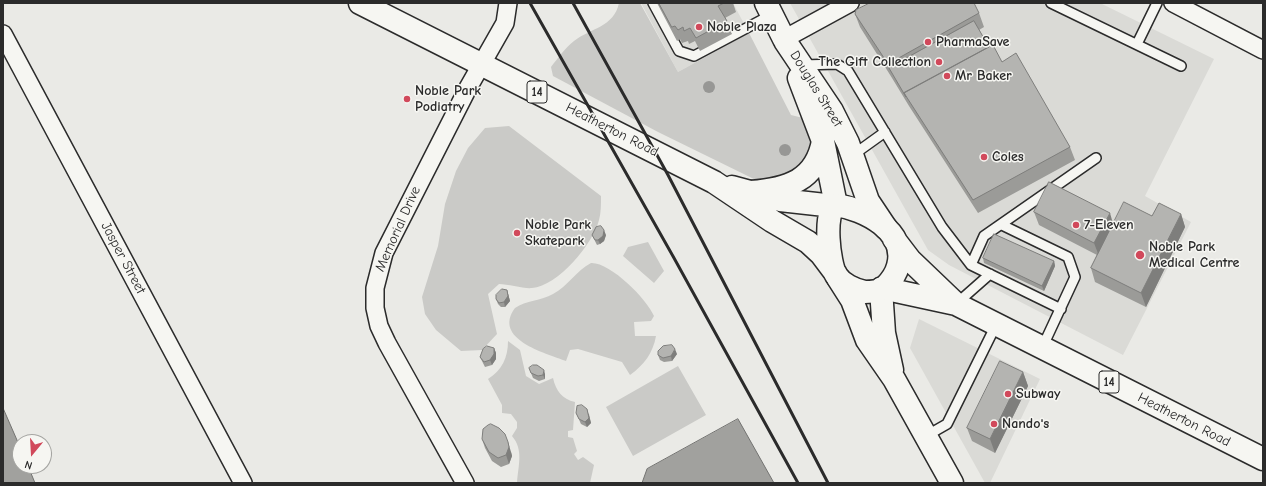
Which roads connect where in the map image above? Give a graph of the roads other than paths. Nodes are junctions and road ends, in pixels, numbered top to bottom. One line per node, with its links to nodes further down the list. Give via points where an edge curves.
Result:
1 (360, 3): 13 (main road, Heatherton Road / 14)
2 (508, 3): 13 (street, Memorial Drive, via 505,23)
3 (653, 3): 8 (lane, via 679,51 690,56 694,56)
4 (850, 3): 10 (street)
5 (1051, 3): 11 (lane)
6 (1157, 3): 11 (lane)
7 (1173, 3): 12 (street)
8 (770, 8): 10 (main road, Douglas Street)
9 (3, 34): 36 (street, Jasper Street)
10 (784, 39)
11 (1137, 44): 15 (lane)
12 (1263, 50)
13 (481, 64): 20 (main road, Heatherton Road / 14); 37 (street, Memorial Drive, via 384,253 375,288 375,308 379,326)
14 (801, 66): 16 (lane, via 837,64 848,71); 17 (main road, Douglas Street, via 785,41); 18 (main road, Douglas Street, via 832,111)
15 (1181, 66)
16 (885, 132): 18 (lane); 25 (lane, via 942,227)
17 (823, 141): 21 (main road, via 815,163 797,182 776,190); 22 (main road, Douglas Street)
18 (853, 155): 24 (main road, Douglas Street, via 866,197)
19 (1096, 158): 23 (lane)
20 (714, 182): 21 (main road, Heatherton Road / 14); 27 (main road, Heatherton Road / 14, via 808,242 821,254)
21 (750, 192): 22 (main road, Heatherton Road / 14, via 787,202)
22 (835, 205): 24 (main road, 14, via 862,212); 27 (main road, via 830,215 829,239 831,258)
23 (1002, 225): 25 (lane, via 984,236); 30 (lane, via 1068,257 1075,277)
24 (890, 234): 28 (main road, via 899,251 899,262 894,276); 29 (main road, Heatherton Road / 14, via 910,260)
25 (971, 265): 26 (lane)
26 (990, 274): 29 (lane); 30 (lane)
27 (837, 276): 28 (main road, 14, via 860,291); 33 (main road, via 852,300 867,340)
28 (882, 289): 29 (main road, Heatherton Road / 14); 33 (main road, via 884,333)
29 (956, 304): 31 (main road, Heatherton Road / 14)
30 (1060, 309): 32 (lane)
31 (996, 325): 32 (main road, Heatherton Road / 14); 34 (lane, via 947,424)
32 (1042, 348): 35 (main road, Heatherton Road / 14)
33 (894, 379): 34 (main road)
34 (926, 436): 38 (main road)
35 (1263, 459)
36 (243, 483)
37 (465, 483)
38 (952, 483)

